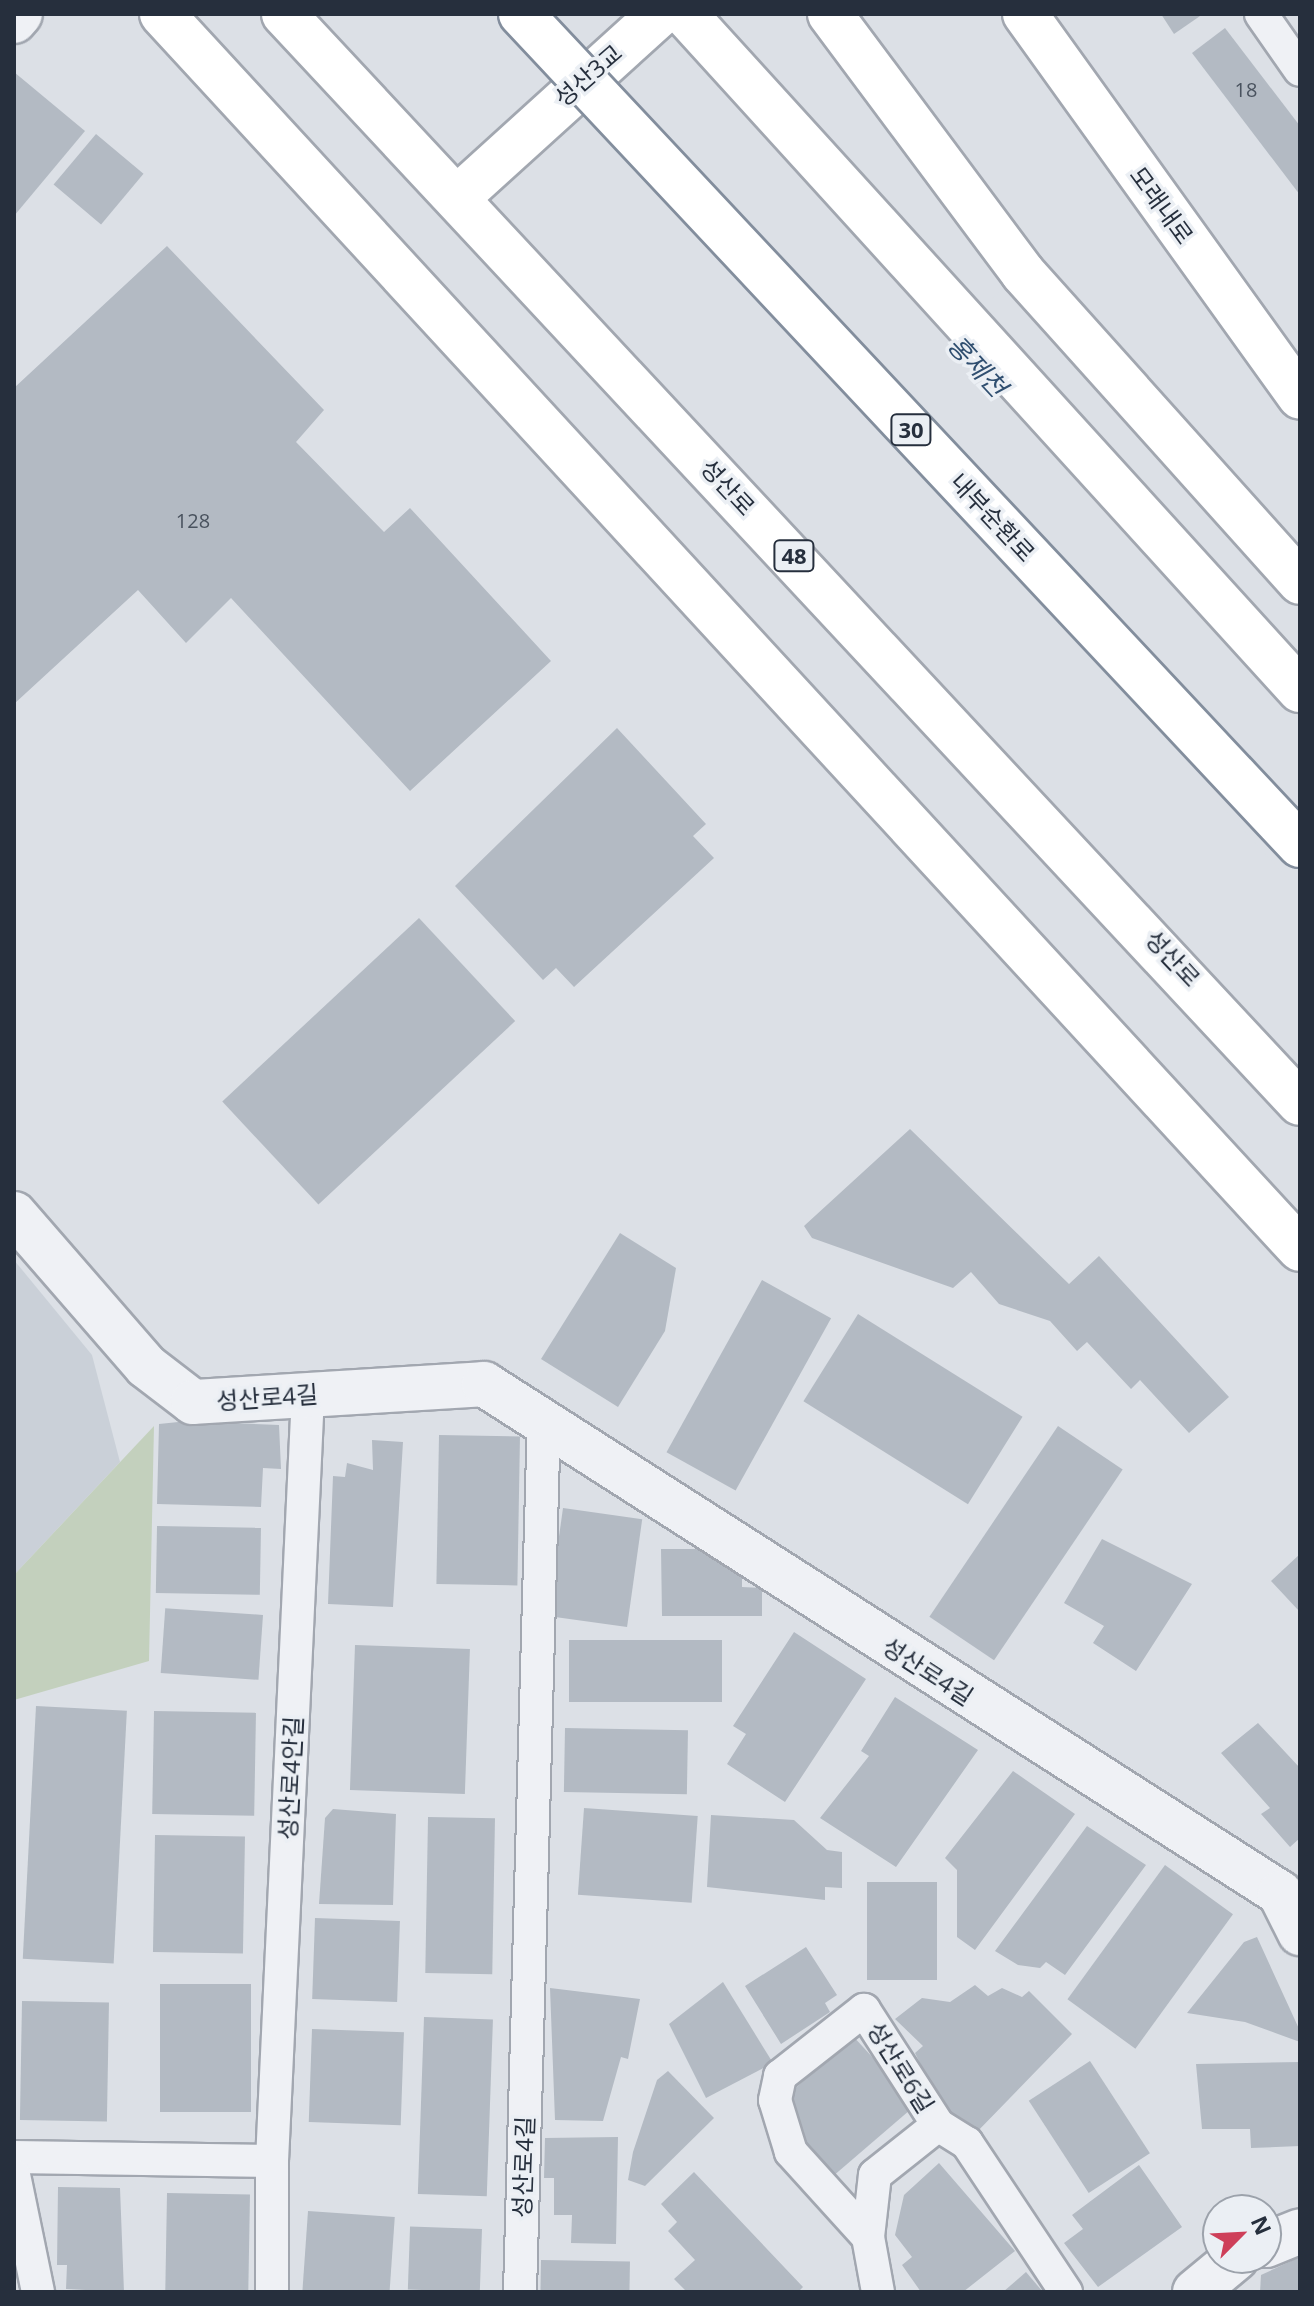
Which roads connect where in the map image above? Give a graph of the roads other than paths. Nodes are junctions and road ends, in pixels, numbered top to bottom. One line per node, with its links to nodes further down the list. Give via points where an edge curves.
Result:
1 (20, 14): 10 (street)
2 (162, 14): 19 (main road)
3 (284, 14): 12 (main road, 성산로 / 48)
4 (521, 14): 16 (main road, 내부순환로 / 30, bridge)
5 (660, 14): 12 (main road, 성산3교, via 517,137)
6 (685, 14): 15 (main road)
7 (830, 14): 14 (main road, via 1023,273)
8 (1025, 14): 13 (main road, 모래내로)
9 (1261, 14): 11 (lane)
10 (14, 21)
11 (1300, 70)
12 (457, 198): 17 (main road, 성산로 / 48)
13 (1300, 396)
14 (1300, 582)
15 (1300, 690)
16 (1300, 845)
17 (1300, 1103)
18 (14, 1214): 20 (street, 성산로4길, via 146,1366 193,1402)
19 (1300, 1249)
20 (308, 1394): 21 (street, 성산로4길, via 484,1384); 25 (lane, 성산로4안길)
21 (544, 1419): 22 (street, 성산로4길, via 1096,1782 1280,1893); 31 (lane, 성산로4길)
22 (1300, 1933)
23 (938, 2125): 27 (lane, via 875,2175); 27 (lane, 성산로6길, via 864,2010 780,2076 775,2100 791,2152); 33 (lane, 성산로6길, via 967,2143)
24 (14, 2157): 25 (lane)
25 (272, 2161): 30 (lane, 성산로4안길)
26 (14, 2175): 29 (lane)
27 (868, 2237): 32 (lane)
28 (1217, 2274): 34 (street)
29 (38, 2292)
30 (272, 2292)
31 (520, 2292)
32 (878, 2292)
33 (1066, 2292)
34 (1195, 2292)

